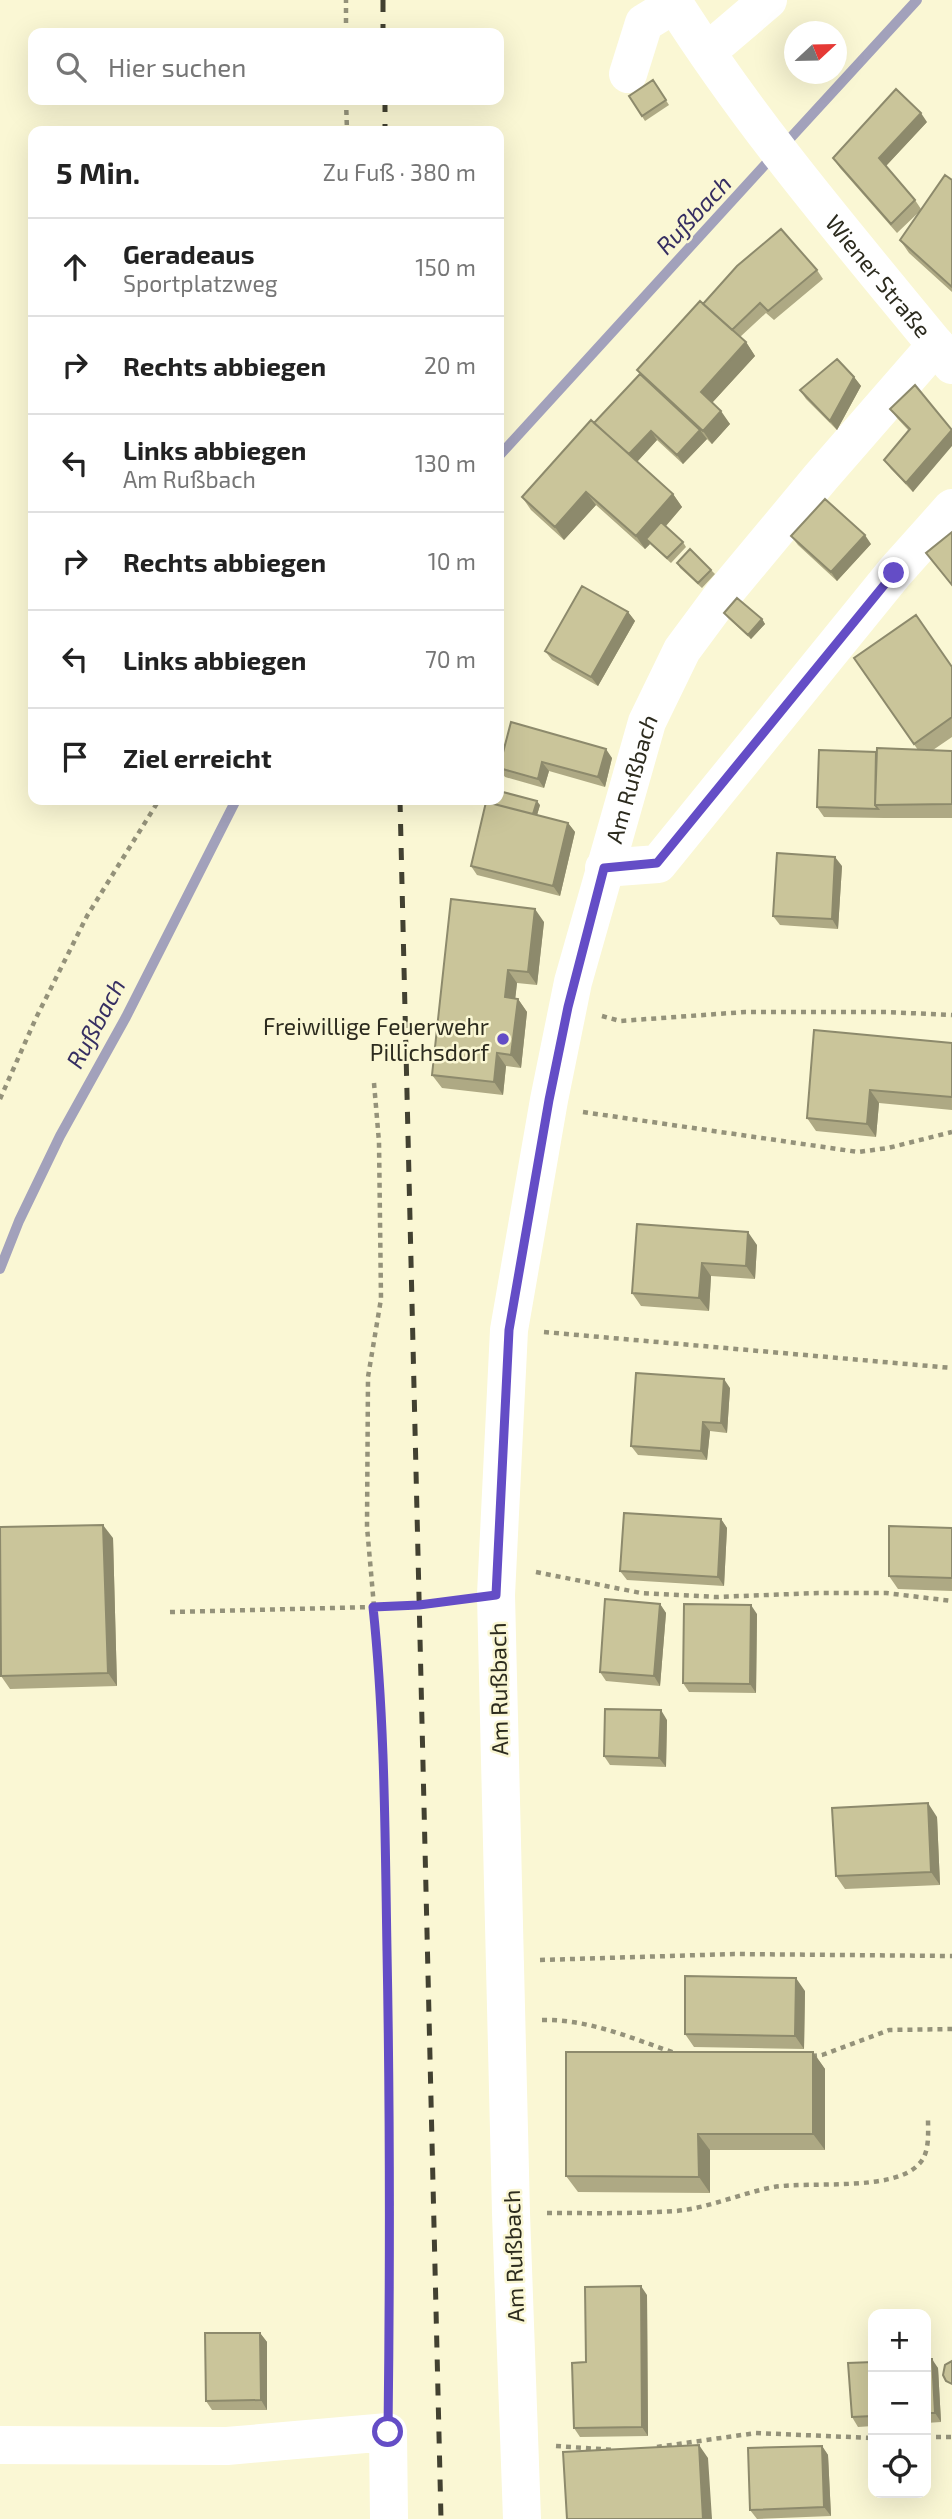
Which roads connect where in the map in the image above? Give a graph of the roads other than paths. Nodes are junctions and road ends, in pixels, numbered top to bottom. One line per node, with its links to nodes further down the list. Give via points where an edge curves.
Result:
1 (768, 0): 3 (street)
2 (674, 2): 3 (street); 4 (street, via 644,23)
3 (706, 52): 5 (street, Wiener Straße, via 807,187)
4 (628, 74)
5 (944, 355): 7 (street, Am Rußbach, via 821,477 682,650 646,722)
6 (952, 508): 7 (street, via 657,863)
7 (604, 868): 10 (street, Am Rußbach, via 568,1007 509,1330 496,1580)
8 (0, 2445): 9 (street, via 227,2446 388,2432)
9 (389, 2519)
10 (522, 2519)

